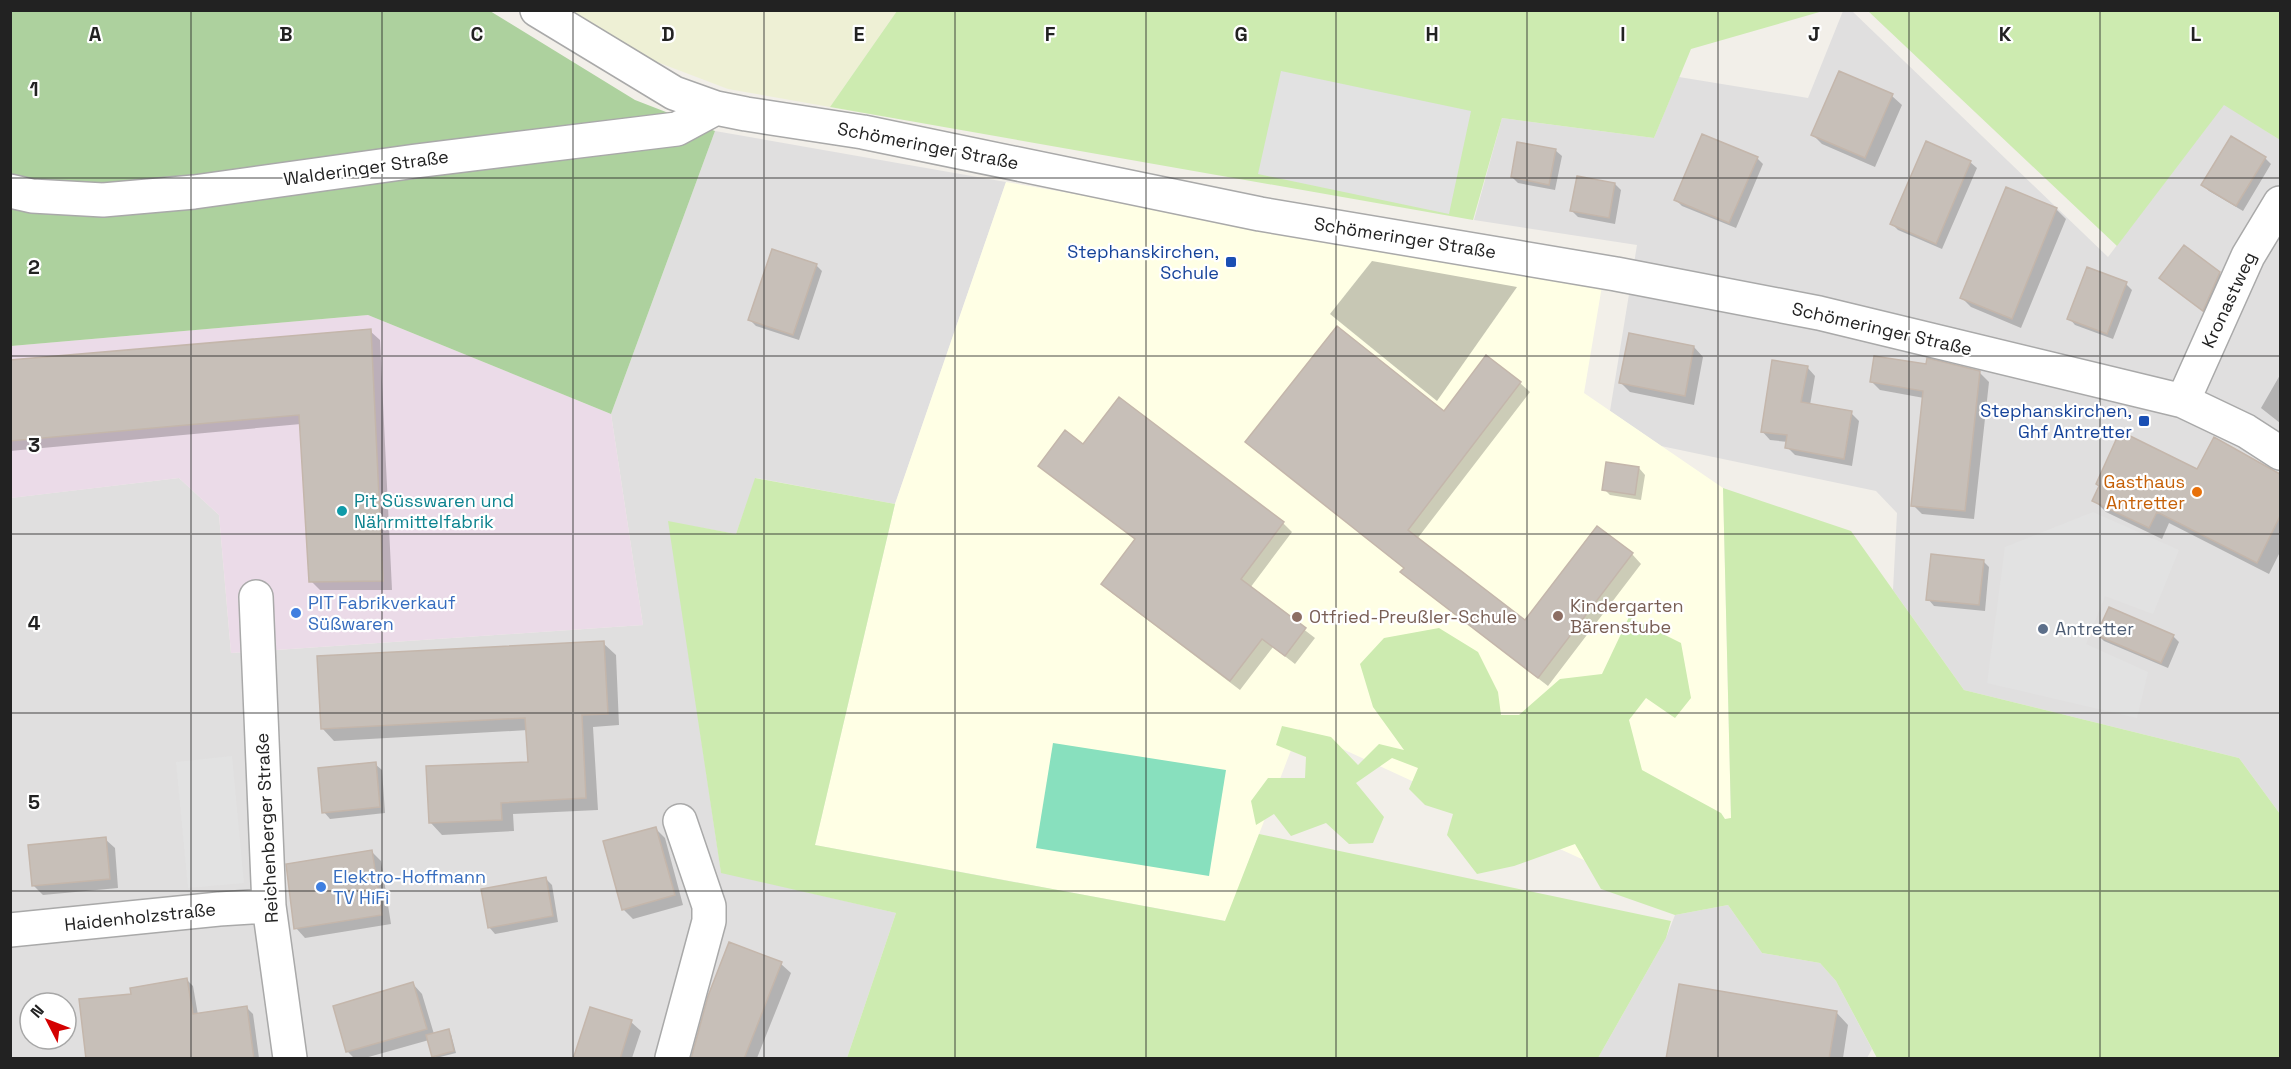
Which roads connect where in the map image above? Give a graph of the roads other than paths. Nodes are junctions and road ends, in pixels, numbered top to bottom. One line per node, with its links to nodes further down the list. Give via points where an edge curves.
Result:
1 (537, 10): 2 (street, Schömeringer Straße, via 674,93)
2 (716, 108): 3 (street, Walderinger Straße, via 677,129 194,192 103,200); 5 (street, Schömeringer Straße, via 863,132 1260,214 1807,311)
3 (10, 191)
4 (2280, 203): 5 (street, Kronastweg, via 2248,255)
5 (2183, 401): 6 (street, Schömeringer Straße, via 2246,431)
6 (2280, 453)
7 (256, 597): 9 (street, Reichenberger Straße)
8 (680, 821): 12 (street, via 709,906 709,921)
9 (270, 906): 10 (street, Haidenholzstraße); 11 (street, Reichenberger Straße)
10 (10, 930)
11 (290, 1059)
12 (672, 1059)

